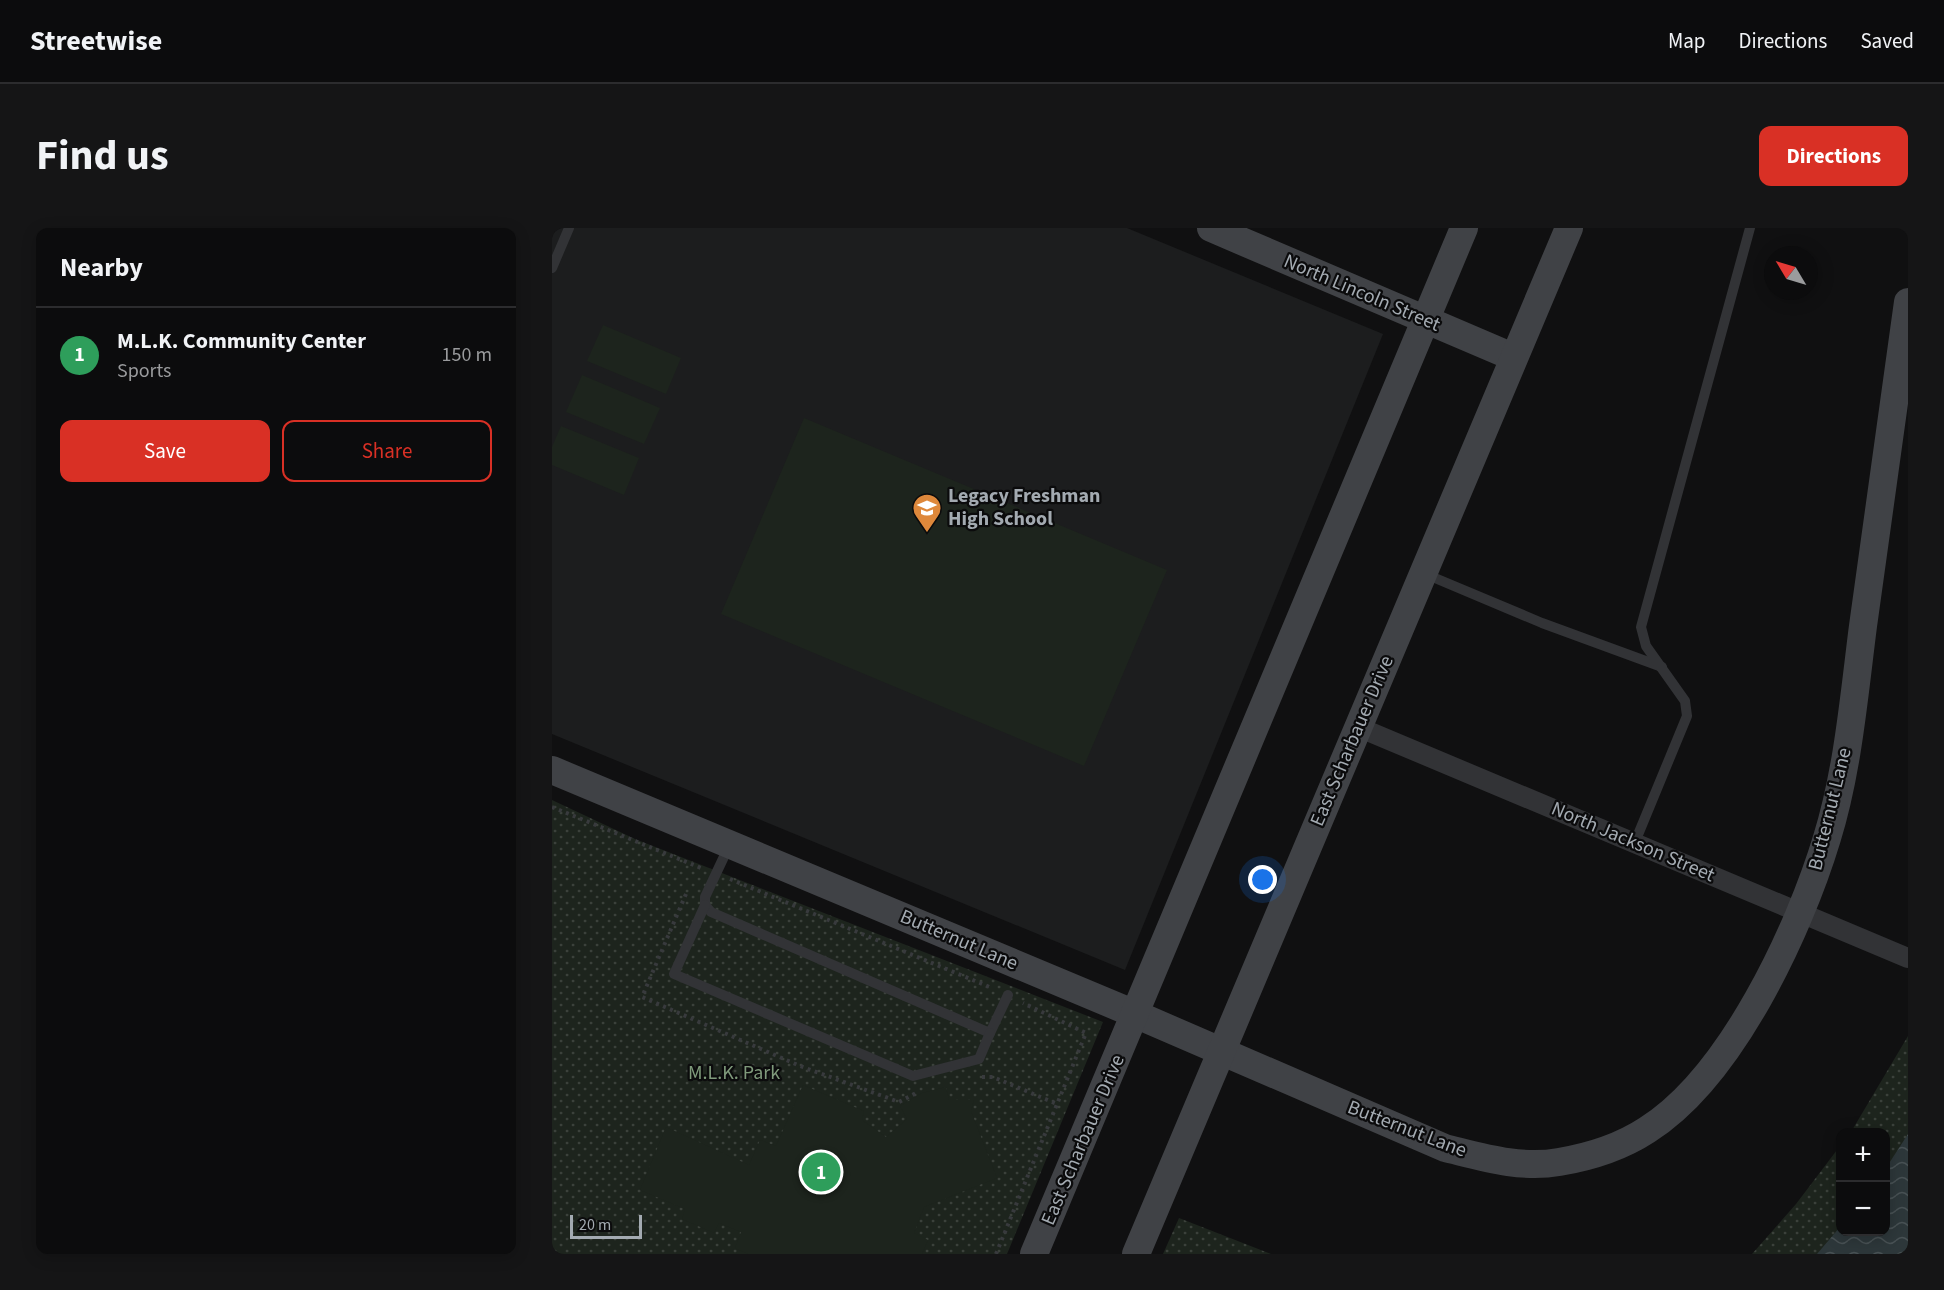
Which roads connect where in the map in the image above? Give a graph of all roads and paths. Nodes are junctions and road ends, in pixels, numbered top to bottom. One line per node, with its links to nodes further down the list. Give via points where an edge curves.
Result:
1 (569, 228): 6 (lane)
2 (1211, 228): 8 (street, North Lincoln Street)
3 (1464, 228): 8 (street, East Scharbauer Drive)
4 (1569, 228): 9 (street, East Scharbauer Drive)
5 (1750, 228): 11 (lane, via 1641,627 1646,646)
6 (552, 268)
7 (1908, 302): 17 (street, Butternut Lane, via 1845,759 1827,838)
8 (1425, 318): 9 (street, North Lincoln Street); 20 (street, East Scharbauer Drive)
9 (1513, 357): 10 (street, East Scharbauer Drive)
10 (1422, 573): 11 (lane); 12 (street, East Scharbauer Drive)
11 (1662, 667): 14 (lane, via 1685,701 1688,716)
12 (1358, 727): 14 (street, North Jackson Street); 22 (street, East Scharbauer Drive)
13 (552, 770): 15 (street, Butternut Lane)
14 (1635, 842): 17 (street, North Jackson Street)
15 (730, 845): 16 (lane, via 708,889); 20 (street, Butternut Lane)
16 (705, 906): 21 (lane, via 711,912); 21 (lane, via 674,974 913,1076 978,1059)
17 (1799, 911): 18 (street, North Jackson Street); 22 (street, Butternut Lane, via 1752,1005 1724,1052 1694,1091 1647,1130 1609,1149 1559,1162 1515,1164 1445,1148)
18 (1908, 958)
19 (1008, 995): 21 (lane)
20 (1136, 1014): 22 (street, Butternut Lane); 25 (street, East Scharbauer Drive)
21 (990, 1033)
22 (1222, 1053): 26 (street, East Scharbauer Drive)
23 (552, 1252): 24 (path)
24 (557, 1254)
25 (1034, 1254)
26 (1137, 1254)

